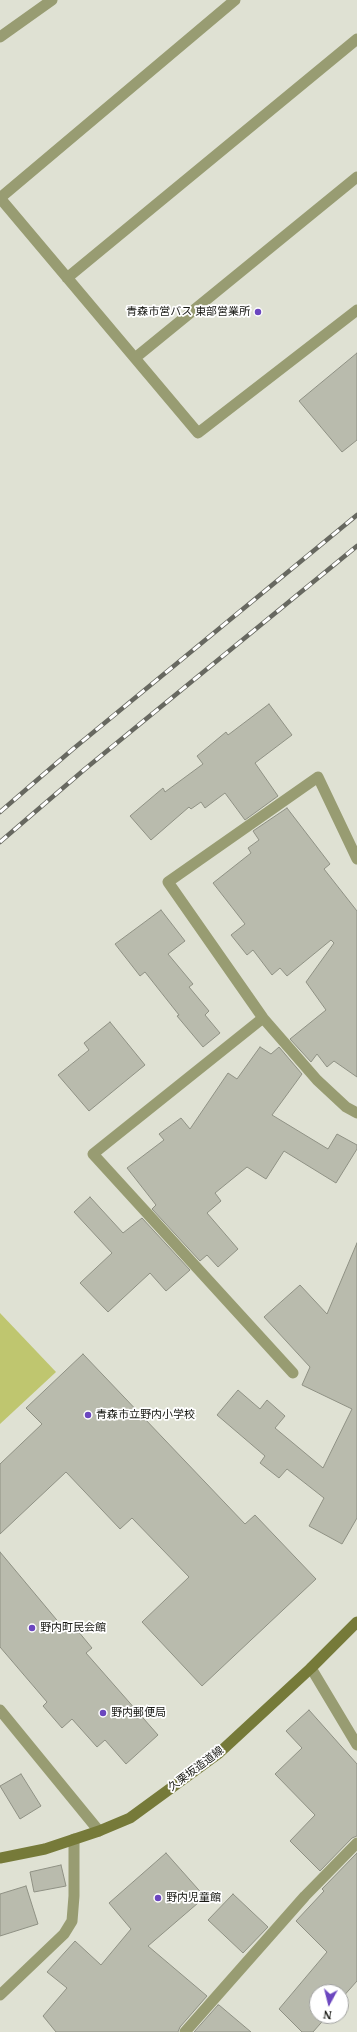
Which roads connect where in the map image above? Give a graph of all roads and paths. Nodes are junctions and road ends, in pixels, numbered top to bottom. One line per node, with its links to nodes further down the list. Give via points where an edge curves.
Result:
1 (52, 0): 3 (street)
2 (235, 0): 6 (street)
3 (0, 38)
4 (357, 39): 7 (street)
5 (357, 177): 9 (street)
6 (0, 198): 7 (street)
7 (67, 278): 9 (street)
8 (357, 310): 9 (street, via 198,433)
9 (135, 358)
10 (357, 859): 11 (street, via 318,777 168,882)
11 (263, 1018): 12 (street, via 317,1080 346,1107); 13 (street, via 93,1154)
12 (357, 1113)
13 (293, 1373)
14 (357, 1622): 15 (main road, 久栗坂造道線)
15 (311, 1668): 17 (street); 18 (main road, 久栗坂造道線, via 219,1753 130,1818)
16 (0, 1710): 18 (street)
17 (357, 1745)
18 (99, 1831): 19 (main road, 久栗坂造道線)
19 (74, 1839): 21 (main road, 久栗坂造道線); 22 (street, via 72,1921 64,1934)
20 (357, 1843): 23 (street, via 305,1896)
21 (0, 1858)
22 (0, 1995)
23 (185, 2032)

